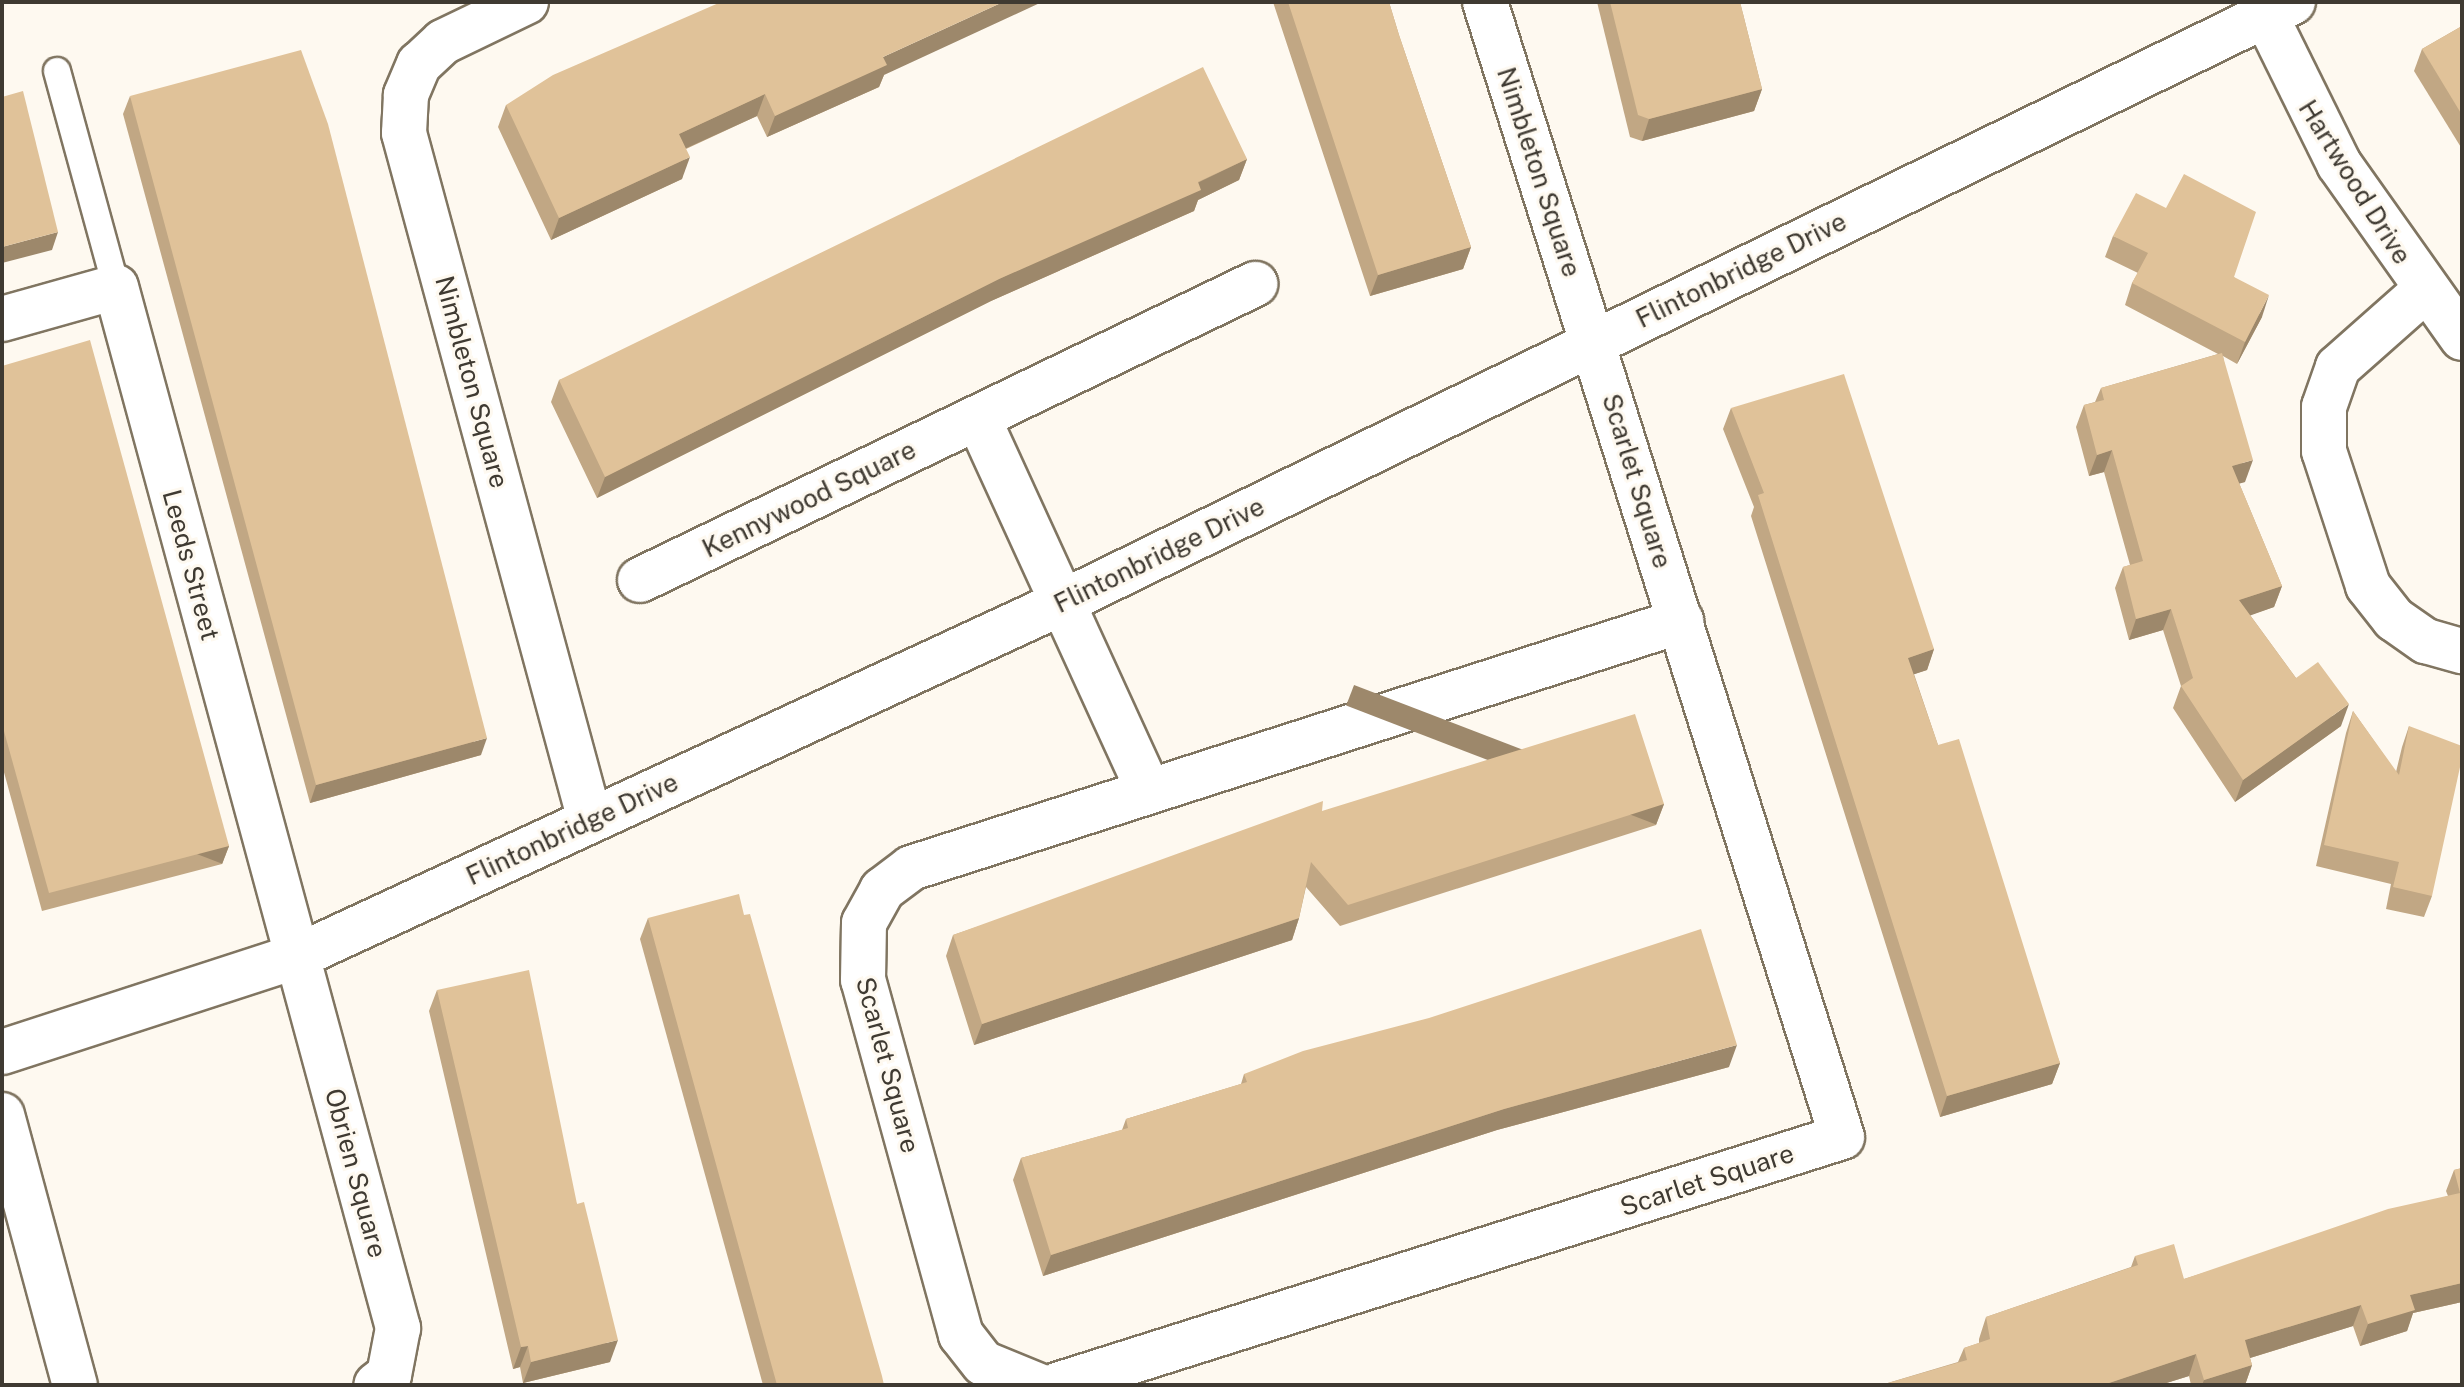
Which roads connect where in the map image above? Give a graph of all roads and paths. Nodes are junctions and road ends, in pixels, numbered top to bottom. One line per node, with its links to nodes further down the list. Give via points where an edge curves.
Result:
1 (526, 2): 17 (street, Nimbleton Square, via 443,42 419,64 406,95 404,133)
2 (1485, 2): 10 (street, Nimbleton Square)
3 (2272, 7): 7 (street, Hartwood Drive, via 2339,164); 10 (street, Flintonbridge Drive)
4 (57, 71): 6 (lane)
5 (1255, 284): 11 (street, Kennywood Square)
6 (116, 287): 8 (street); 18 (street, Leeds Street)
7 (2424, 291): 9 (street, Hartwood Drive); 15 (street, via 2338,367 2324,407 2324,451 2368,586 2404,627)
8 (2, 319)
9 (2462, 338)
10 (1593, 342): 13 (street, Flintonbridge Drive); 14 (street, Scarlet Square)
11 (978, 418): 12 (street, Kennywood Square); 13 (street)
12 (640, 580)
13 (1059, 604): 16 (street); 17 (street, Flintonbridge Drive)
14 (1681, 621): 16 (street, Scarlet Square); 24 (street, Scarlet Square, via 1842,1137)
15 (2462, 651)
16 (1149, 791): 23 (street, Scarlet Square, via 911,868 882,890 864,923 863,980 961,1335 983,1363)
17 (590, 820): 18 (street, Flintonbridge Drive)
18 (298, 956): 19 (street, Flintonbridge Drive); 22 (street, Obrien Square, via 398,1328 389,1375)
19 (2, 1052)
20 (2, 1115): 21 (street)
21 (75, 1385)
22 (376, 1385)
23 (1037, 1385)
24 (1057, 1385)

